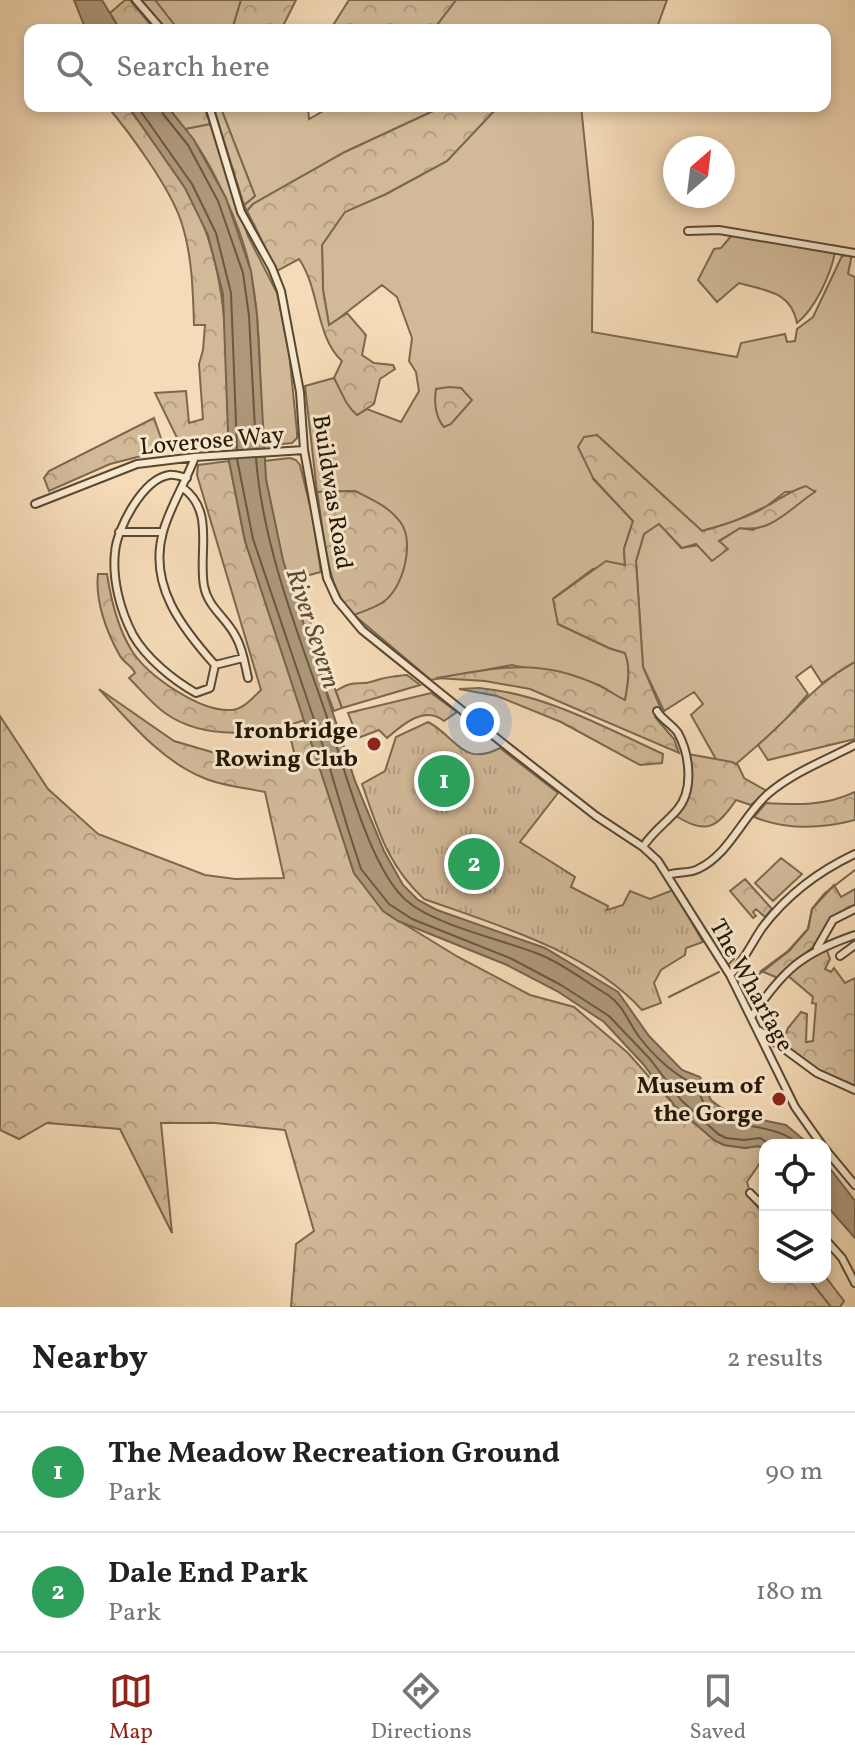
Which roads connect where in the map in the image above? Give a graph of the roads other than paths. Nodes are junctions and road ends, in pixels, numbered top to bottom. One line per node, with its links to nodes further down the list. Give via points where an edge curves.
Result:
1 (136, 0): 2 (street)
2 (157, 24)
3 (211, 112): 6 (street, Buildwas Road, via 241,212 281,291 300,392)
4 (688, 231): 5 (street, via 719,230)
5 (855, 253)
6 (304, 450): 7 (street, Loverose Way); 18 (street, Buildwas Road, via 327,578 343,609 497,739)
7 (195, 457): 8 (street); 10 (street, Loverose Way, via 137,464)
8 (187, 478): 9 (street); 11 (street, via 170,475 155,481 137,499)
9 (183, 488): 12 (street); 13 (street, via 198,504 202,521 204,589 237,638)
10 (35, 504)
11 (119, 532): 12 (street); 14 (street, via 117,593 134,636 154,661 196,693 210,688)
12 (163, 532): 14 (street, via 164,589 173,612)
13 (243, 658): 14 (street); 15 (street)
14 (215, 665)
15 (248, 678)
16 (657, 715): 18 (street, via 681,740 687,786 678,810)
17 (855, 745): 20 (street, via 767,794 719,854 696,871)
18 (643, 847): 20 (street, The Wharfage)
19 (855, 854): 26 (street, via 798,890)
20 (668, 875): 26 (street, The Wharfage)
21 (855, 909): 24 (street, via 833,920)
22 (855, 935): 24 (street)
23 (855, 945): 25 (street)
24 (817, 948): 27 (street, via 783,974)
25 (840, 956)
26 (730, 975): 27 (street, The Wharfage)
27 (751, 1017): 28 (street, The Wharfage)
28 (759, 1030): 29 (street, via 817,1073); 30 (street, The Wharfage, via 795,1107)
29 (855, 1090)
30 (818, 1139)
31 (831, 1155): 32 (street, The Wharfage)
32 (854, 1182)
33 (750, 1193): 34 (street)
34 (759, 1202)
35 (831, 1242): 36 (street)
36 (855, 1283)

